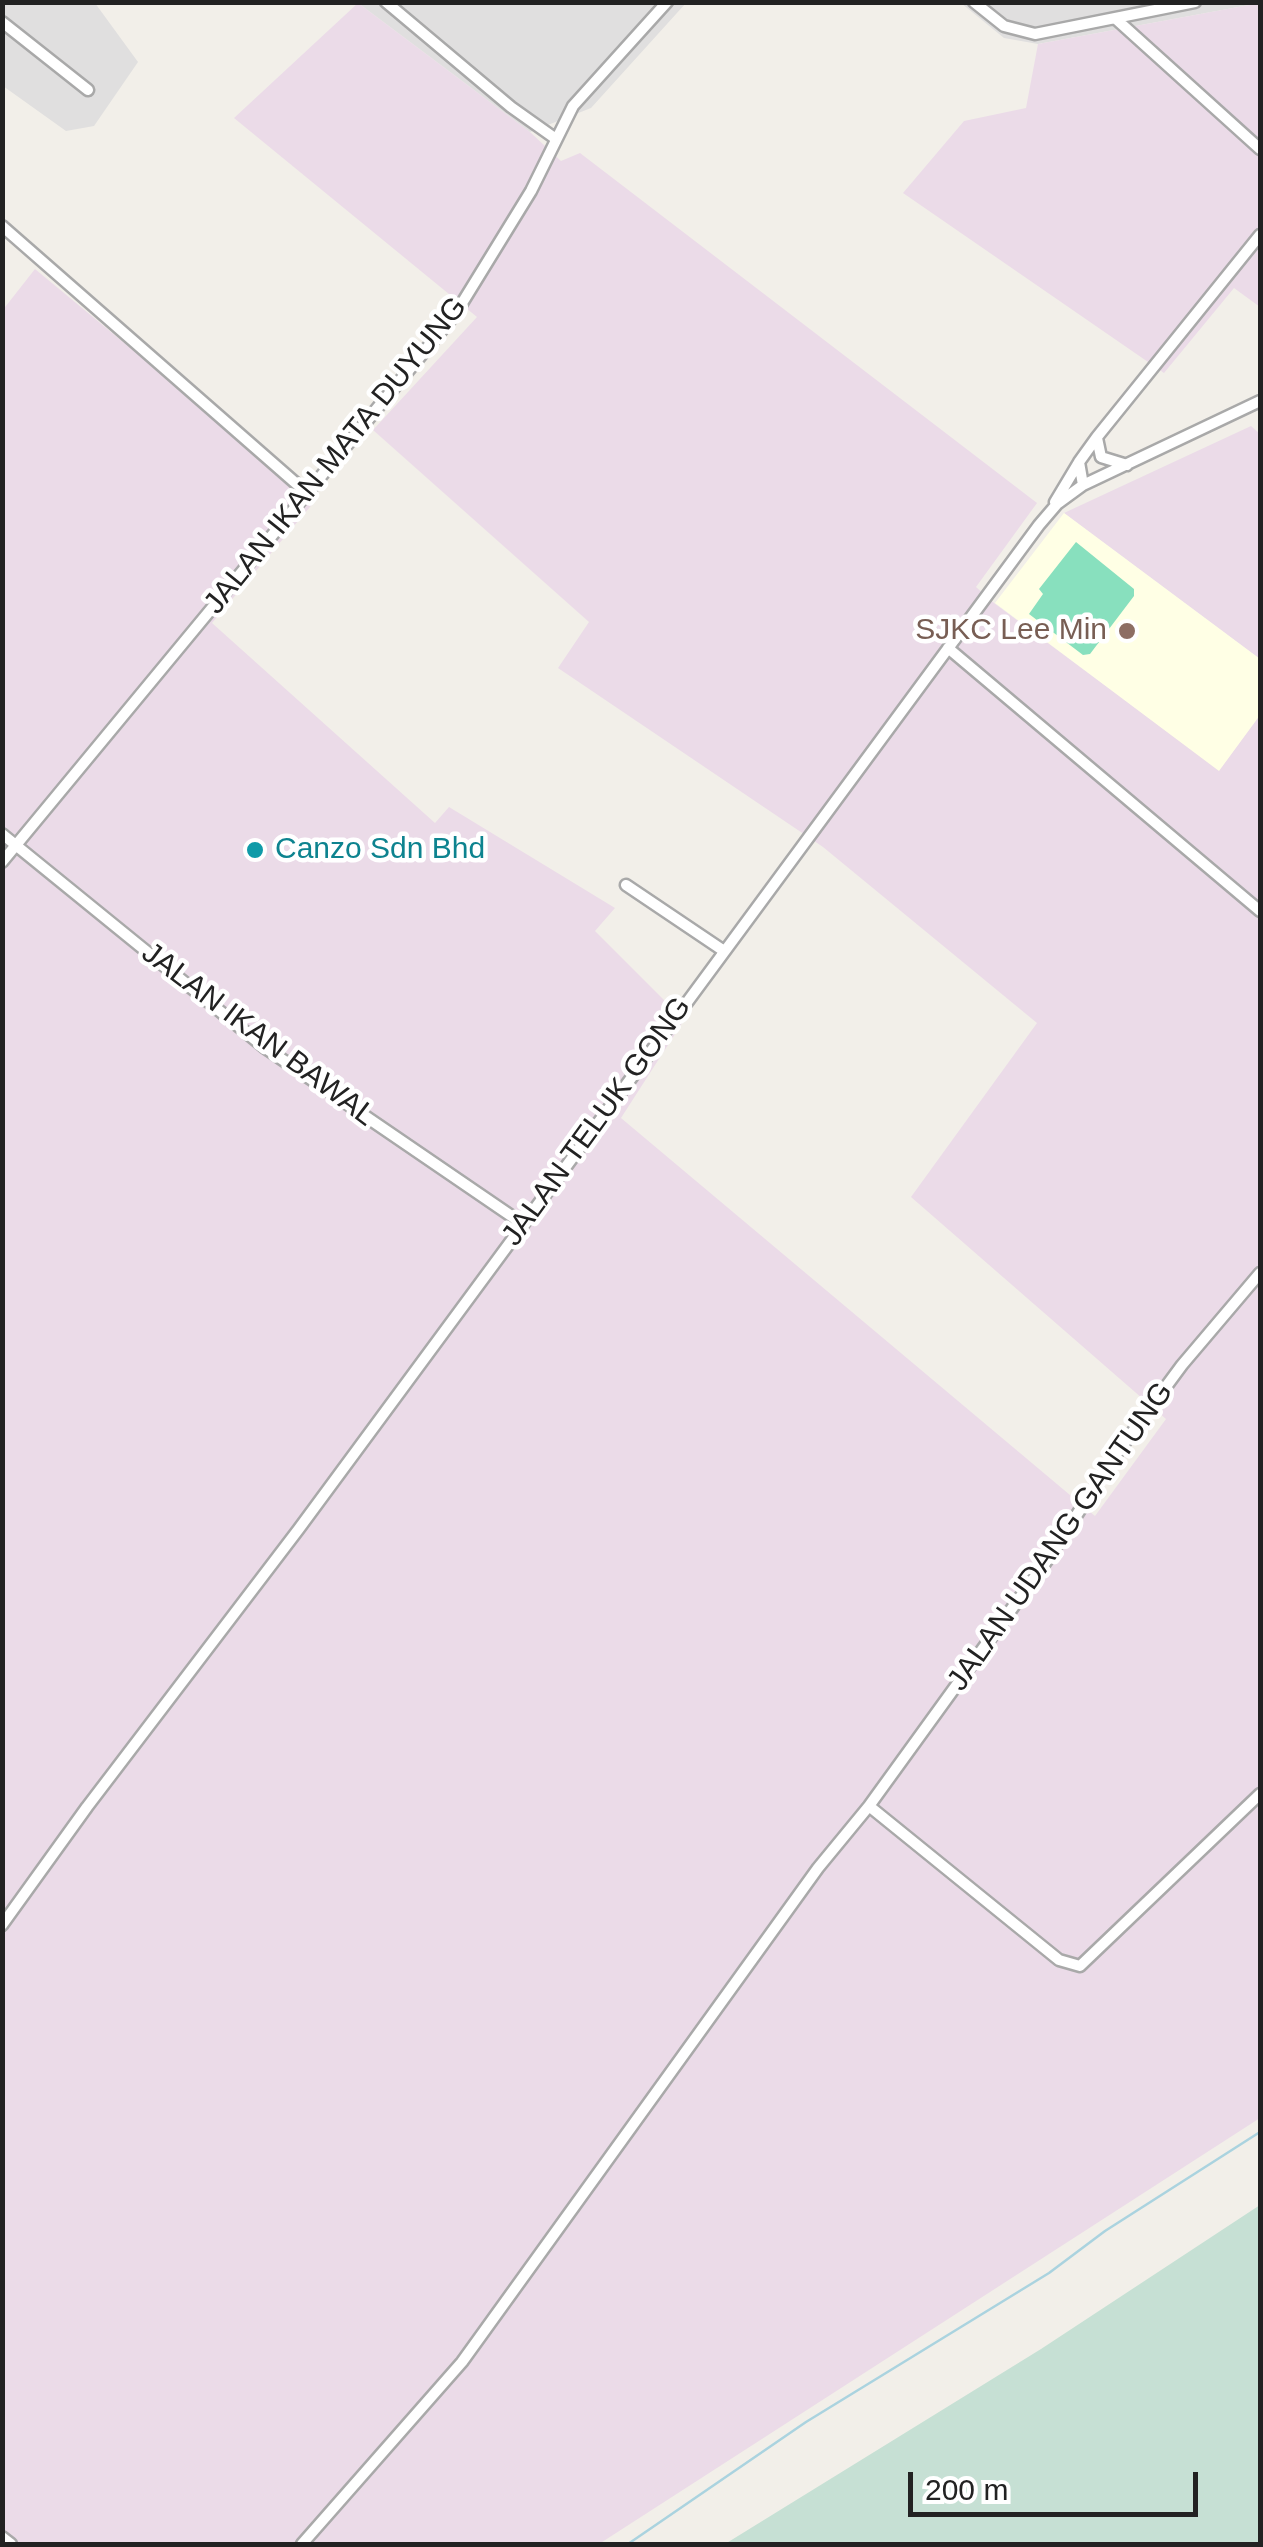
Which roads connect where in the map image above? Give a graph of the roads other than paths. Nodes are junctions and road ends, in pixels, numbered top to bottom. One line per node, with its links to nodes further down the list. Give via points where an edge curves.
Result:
1 (386, 2): 8 (street)
2 (666, 2): 8 (street, JALAN IKAN MATA DUYUNG, via 573,106)
3 (974, 2): 5 (street, via 1004,26 1028,34)
4 (1196, 2): 5 (street)
5 (1116, 19): 9 (street)
6 (2, 22): 7 (street)
7 (88, 90)
8 (556, 139): 17 (street, JALAN IKAN MATA DUYUNG, via 532,192 456,313)
9 (1260, 150)
10 (2, 226): 17 (street)
11 (1260, 234): 13 (street)
12 (1260, 401): 15 (street, JALAN TELUK GONG)
13 (1097, 437): 14 (street); 15 (street, via 1101,457)
14 (1079, 462): 16 (street); 18 (street)
15 (1127, 465): 16 (street, JALAN TELUK GONG)
16 (1083, 486): 18 (street, JALAN TELUK GONG)
17 (306, 494): 21 (street, JALAN IKAN MATA DUYUNG)
18 (1050, 512): 19 (street, JALAN TELUK GONG)
19 (948, 648): 24 (street); 25 (street, JALAN TELUK GONG)
20 (2, 834): 21 (street, JALAN IKAN BAWAL)
21 (16, 845): 22 (street, JALAN IKAN MATA DUYUNG); 26 (street, JALAN IKAN BAWAL, via 264,1047)
22 (2, 862)
23 (626, 886): 25 (street)
24 (1260, 911)
25 (724, 951): 26 (street, JALAN TELUK GONG)
26 (522, 1224): 30 (street, JALAN TELUK GONG)
27 (1260, 1273): 29 (street, JALAN UDANG GANTUNG, via 1116,1453 1050,1556)
28 (1260, 1794): 29 (street, via 1080,1966 1059,1960)
29 (868, 1806): 33 (street, JALAN UDANG GANTUNG, via 462,2362)
30 (2, 1925)
31 (2, 2537): 32 (street)
32 (11, 2544)
33 (302, 2544)

